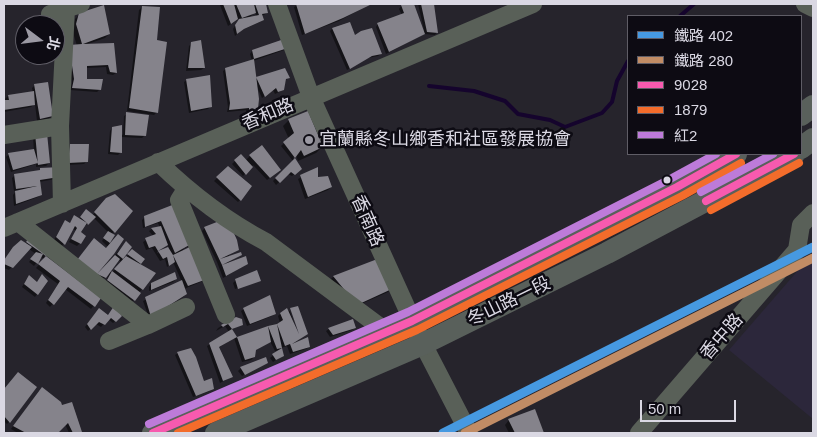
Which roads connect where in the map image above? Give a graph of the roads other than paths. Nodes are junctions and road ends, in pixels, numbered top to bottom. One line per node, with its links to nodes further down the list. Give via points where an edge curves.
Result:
1 (278, 4): 6 (street, 香南路)
2 (533, 4): 6 (street, 香和路)
3 (806, 4): 4 (street)
4 (813, 8)
5 (66, 9): 9 (street)
6 (311, 97): 15 (street, 香和路); 22 (street, 香南路)
7 (813, 106): 8 (main road)
8 (802, 114)
9 (60, 126): 10 (street); 17 (street)
10 (4, 135)
11 (813, 139): 12 (main road)
12 (802, 147)
13 (734, 155): 22 (main road, 冬山路一段)
14 (792, 155): 26 (main road, 冬山路一段, via 607,253)
15 (158, 162): 16 (street); 17 (street, 香和路)
16 (186, 189): 21 (street, via 179,200); 24 (street, via 266,242)
17 (62, 204): 19 (street, 香和路)
18 (813, 213): 30 (street, 香中路, via 801,225 797,250)
19 (11, 225): 23 (street)
20 (186, 307): 23 (street)
21 (226, 315)
22 (412, 321): 24 (main road, 冬山路一段); 26 (street, 香南路)
23 (148, 325): 25 (street)
24 (387, 332): 27 (main road, 冬山路一段)
25 (109, 341)
26 (423, 344): 28 (main road, 冬山路一段); 29 (street, 香南路)
27 (153, 433)
28 (216, 433)
29 (469, 433)
30 (639, 433)

